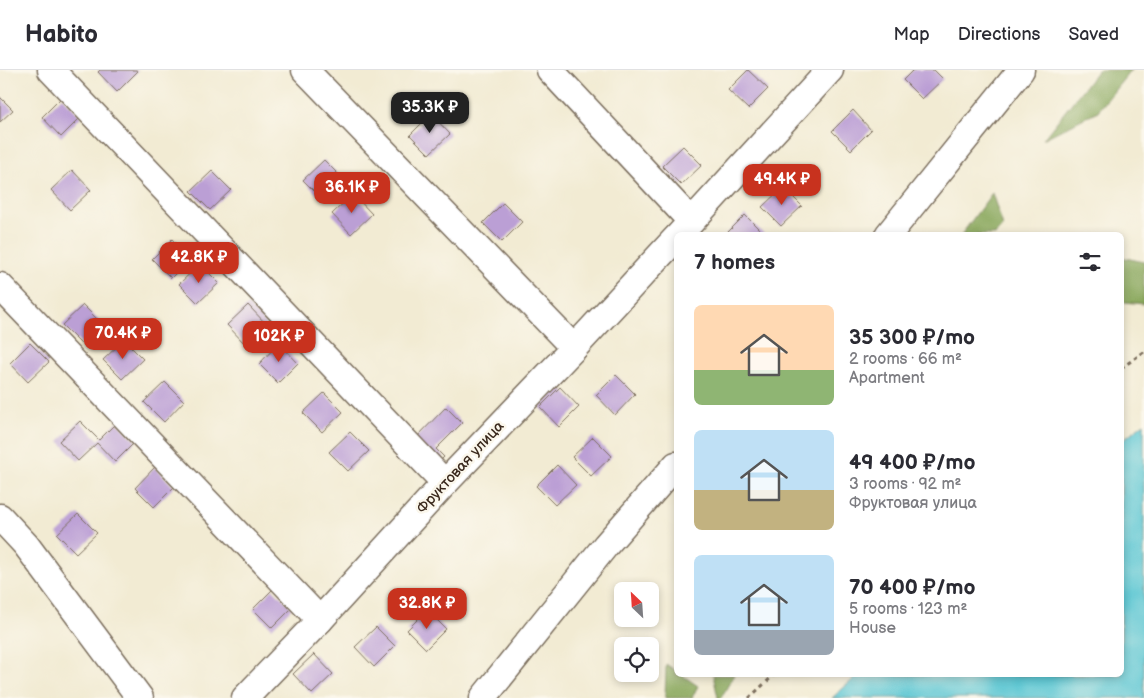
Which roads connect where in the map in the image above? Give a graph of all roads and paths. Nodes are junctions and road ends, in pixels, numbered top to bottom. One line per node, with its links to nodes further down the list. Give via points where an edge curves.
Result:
1 (50, 70): 14 (street)
2 (306, 70): 10 (street)
3 (550, 70): 6 (street)
4 (1021, 70): 7 (street)
5 (817, 74): 6 (street, Фруктовая улица)
6 (682, 231)
7 (890, 232)
8 (674, 240): 10 (street, Фруктовая улица)
9 (0, 286): 16 (street)
10 (574, 348): 14 (street, Фруктовая улица)
11 (1144, 352): 12 (path)
12 (1124, 366)
13 (674, 467): 20 (street, via 606,545)
14 (445, 483): 16 (street, Фруктовая улица)
15 (0, 517): 18 (street, via 26,545)
16 (320, 620): 19 (street, Фруктовая улица)
17 (772, 677): 21 (path)
18 (140, 698)
19 (245, 698)
20 (483, 698)
21 (749, 698)

